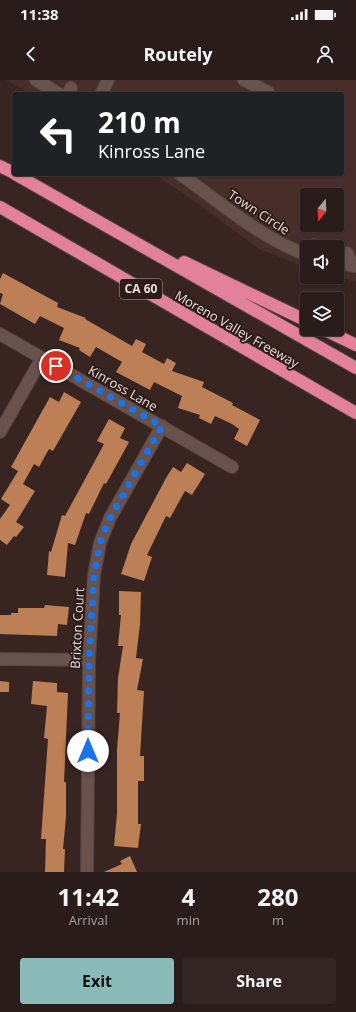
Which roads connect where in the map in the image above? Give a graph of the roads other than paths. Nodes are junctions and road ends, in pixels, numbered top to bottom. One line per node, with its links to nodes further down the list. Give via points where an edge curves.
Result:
1 (108, 80): 5 (street)
2 (244, 80): 6 (street)
3 (40, 81): 4 (street)
4 (56, 92)
5 (102, 92)
6 (268, 92)
7 (0, 166): 8 (highway, Moreno Valley Freeway / CA 60)
8 (12, 173)
9 (18, 176): 12 (highway, Moreno Valley Freeway / CA 60)
10 (183, 176): 13 (street, Town Circle, via 262,234 280,243)
11 (0, 207): 23 (highway, Moreno Valley Freeway / CA 60)
12 (91, 217): 17 (highway); 22 (highway, Moreno Valley Freeway / CA 60)
13 (300, 247)
14 (348, 253): 16 (street)
15 (344, 264): 16 (street)
16 (354, 266)
17 (300, 318)
18 (0, 334): 21 (street, Kinross Lane)
19 (338, 336): 20 (highway)
20 (356, 345)
21 (42, 358): 26 (street, Kinross Lane); 27 (street)
22 (356, 368)
23 (282, 372): 24 (highway, Moreno Valley Freeway / CA 60); 25 (highway)
24 (356, 413)
25 (356, 418)
26 (162, 426): 28 (street, Kinross Lane); 30 (street, Brixton Court, via 110,518 100,543 94,575)
27 (0, 432)
28 (232, 467)
29 (0, 659): 30 (street)
30 (89, 660): 31 (street, Brixton Court)
31 (87, 872)

